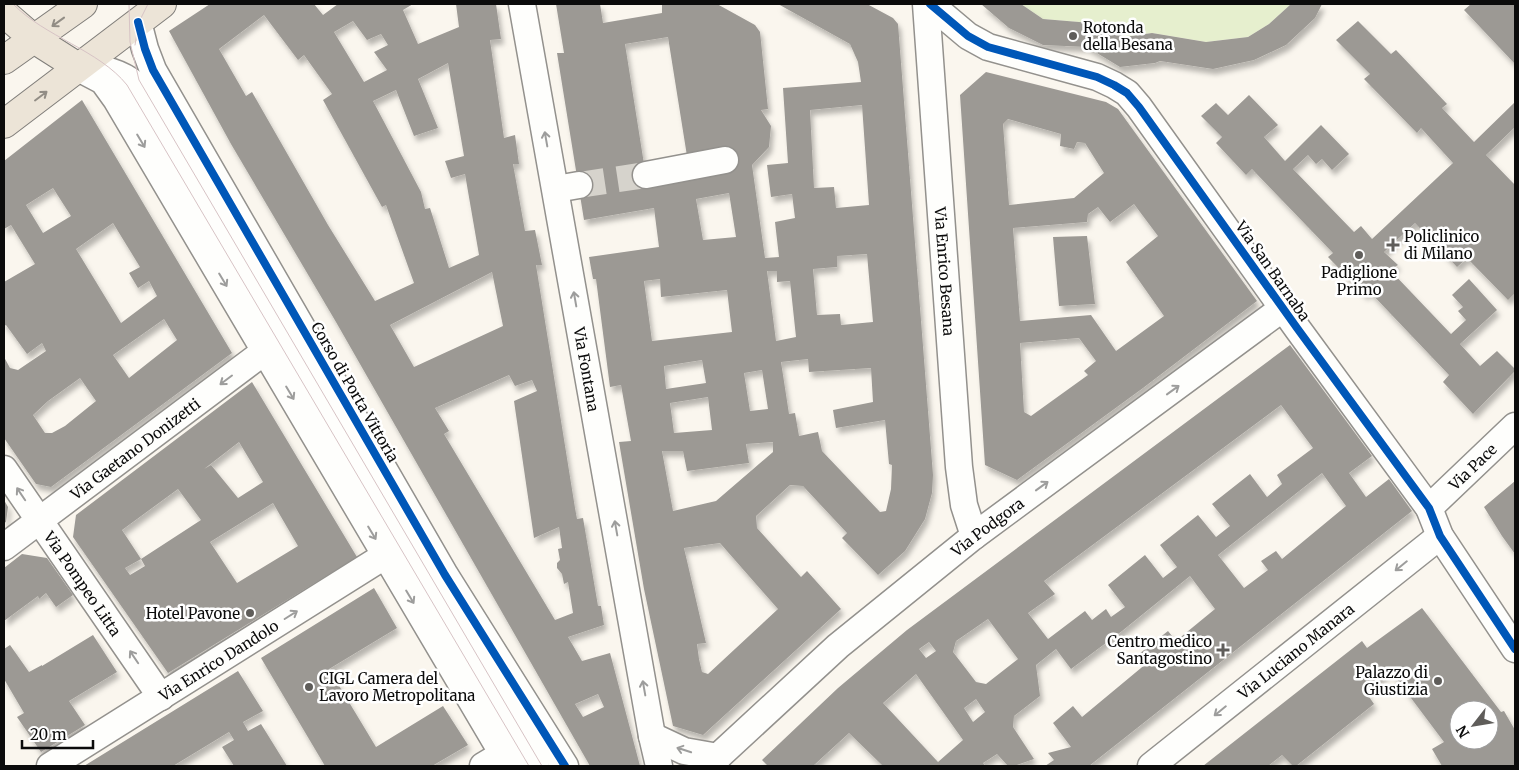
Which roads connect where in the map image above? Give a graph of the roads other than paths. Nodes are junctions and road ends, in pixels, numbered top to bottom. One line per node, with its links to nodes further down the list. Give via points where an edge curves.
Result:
1 (83, 4): 7 (main road, one-way to 7)
2 (162, 4): 6 (main road)
3 (522, 4): 26 (street, Via Fontana, one-way to 3, via 567,187)
4 (928, 4): 14 (street, Via San Barnaba, via 968,36 988,47 1097,76 1127,94); 20 (street, Via Enrico Besana, via 959,467 964,505)
5 (4, 13): 7 (main road)
6 (140, 13): 9 (main road); 10 (street, via 133,59); 31 (street, Corso di Porta Vittoria, via 145,49 153,70 445,575)
7 (34, 40): 8 (main road); 9 (main road)
8 (4, 60)
9 (78, 67): 10 (street, via 97,67 123,75); 11 (main road, one-way to 9); 15 (street, one-way to 15, via 103,81 116,99)
10 (136, 85): 30 (street)
11 (4, 124)
12 (725, 160): 13 (street)
13 (646, 175)
14 (1283, 308): 18 (street, Via San Barnaba); 20 (street, Via Podgora, one-way to 14)
15 (265, 351): 19 (street, Via Gaetano Donizetti, one-way to 19); 23 (street, one-way to 23)
16 (1515, 426): 18 (street, Via Pace)
17 (4, 469): 19 (street, Via Pompeo Litta, one-way to 17)
18 (1429, 508): 21 (street, Via San Barnaba)
19 (39, 520): 22 (street, Via Gaetano Donizetti); 25 (street, Via Pompeo Litta, one-way to 19)
20 (974, 536): 28 (street, Via Podgora, via 838,646)
21 (1440, 536): 24 (street, Via San Barnaba); 33 (street, Via Luciano Manara, one-way to 33)
22 (4, 547)
23 (386, 555): 25 (street, Via Enrico Dandolo, one-way to 23); 27 (street, one-way to 27)
24 (1515, 649)
25 (161, 697): 29 (street, Via Enrico Dandolo)
26 (652, 736): 28 (street, one-way to 26); 32 (street, Via Fontana)
27 (499, 762)
28 (712, 762)
29 (50, 766)
30 (536, 766)
31 (565, 766)
32 (659, 766)
33 (1151, 766)

